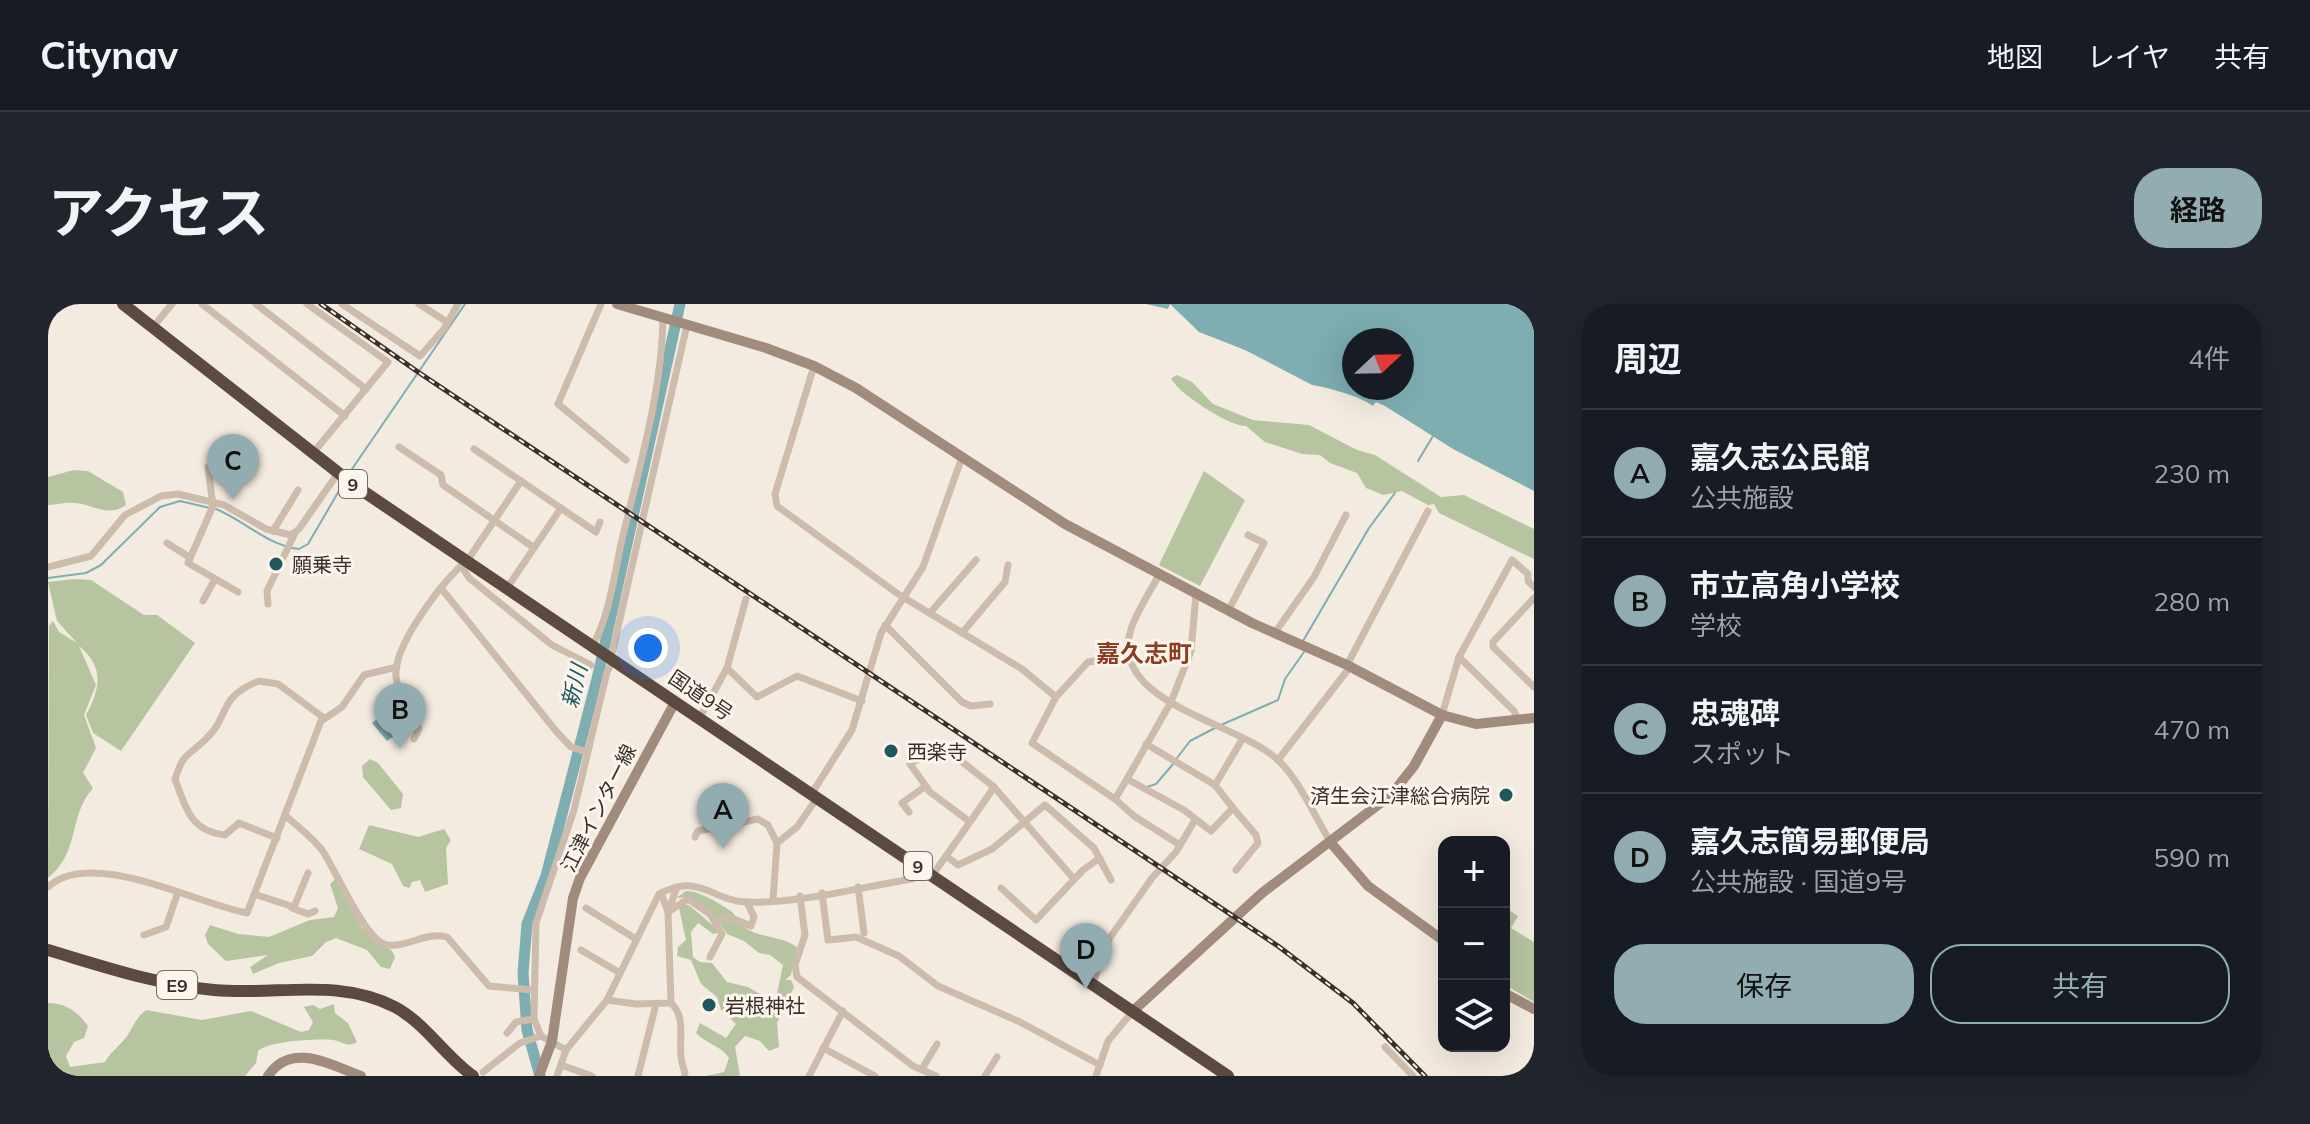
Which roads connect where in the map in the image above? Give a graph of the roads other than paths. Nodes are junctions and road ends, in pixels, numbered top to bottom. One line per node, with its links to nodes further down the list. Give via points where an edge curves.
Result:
1 (123, 304): 14 (highway, 国道9号 / 9)
2 (172, 304): 14 (street)
3 (202, 304): 17 (street)
4 (256, 304): 16 (street)
5 (307, 304): 16 (street, via 388,362)
6 (342, 304): 12 (street, via 420,356)
7 (419, 304): 12 (street)
8 (458, 304): 12 (street)
9 (601, 304): 21 (street, via 558,404)
10 (617, 304): 11 (street)
11 (664, 319): 13 (street); 60 (street, via 636,478)
12 (447, 322)
13 (685, 324): 15 (street); 63 (street)
14 (153, 327): 20 (highway, 国道9号 / 9)
15 (814, 366): 22 (street); 50 (street, via 775,499 784,512)
16 (366, 389): 17 (street)
17 (345, 416): 20 (street)
18 (399, 447): 31 (street)
19 (474, 449): 25 (street)
20 (313, 453): 24 (highway, 国道9号 / 9)
21 (626, 460)
22 (961, 460): 43 (street); 50 (street, via 923,567)
23 (208, 467): 27 (street)
24 (338, 473): 34 (street); 40 (highway, 国道9号 / 9)
25 (521, 481): 28 (street); 31 (street)
26 (298, 490): 33 (street)
27 (213, 506): 33 (street, via 241,512); 38 (street); 42 (street, via 178,494 161,496 125,515 91,556)
28 (561, 508): 32 (street, via 596,532); 37 (street)
29 (1428, 511): 65 (street)
30 (1346, 515): 59 (street, via 1314,577)
31 (495, 520): 37 (street); 40 (street)
32 (600, 522)
33 (273, 531): 34 (street)
34 (296, 533): 54 (street, via 267,591)
35 (1248, 535): 55 (street, via 1264,543)
36 (167, 543): 38 (street)
37 (533, 547): 47 (street)
38 (189, 557): 44 (street, via 190,566)
39 (976, 560): 56 (street)
40 (464, 563): 46 (street); 47 (highway, 国道9号 / 9); 64 (street, via 469,578 552,645)
41 (1008, 565): 58 (street, via 1005,582)
42 (48, 567)
43 (1159, 575): 49 (street); 61 (street, via 1131,628)
44 (215, 579): 48 (street); 53 (street)
45 (1534, 587): 62 (street, via 1512,560)
46 (441, 588): 66 (street, via 415,625); 84 (street, via 573,748)
47 (507, 588): 60 (highway, 国道9号 / 9)
48 (238, 592)
49 (1196, 594): 55 (street); 74 (street, via 1191,651)
50 (904, 597): 56 (street); 57 (street)
51 (1534, 598): 69 (street, via 1493,642)
52 (746, 599): 67 (street)
53 (203, 601)
54 (268, 604)
55 (1228, 611): 59 (street)
56 (930, 613): 58 (street)
57 (885, 625): 72 (street); 75 (street, via 962,702)
58 (962, 633): 71 (street, via 1022,669)
59 (1274, 634): 65 (street)
60 (594, 646): 63 (highway, 国道9号 / 9)
61 (1128, 656): 71 (street, via 1088,662); 74 (street, via 1140,682)
62 (1459, 657): 76 (street); 80 (street)
63 (611, 658): 73 (highway, 国道9号 / 9); 84 (street)
64 (591, 665)
65 (1348, 666): 76 (street); 85 (street)
66 (397, 667): 77 (street, via 364,675 342,707); 82 (street, via 399,685 419,729)
67 (727, 668): 72 (street, via 756,697 797,676); 79 (street)
68 (1534, 674): 69 (street)
69 (1527, 681): 70 (street)
70 (1534, 687)
71 (1056, 697): 91 (street, via 1032,743)
72 (862, 701): 90 (street, via 852,730)
73 (675, 702): 79 (highway, 国道9号 / 9); 146 (street, 江津インター線, via 580,878)
74 (1171, 702): 81 (street); 83 (street)
75 (990, 704)
76 (1442, 715): 80 (street, via 1476,724); 101 (street, via 1401,784)
77 (324, 718): 94 (street); 99 (street, via 278,684 259,681 229,698 206,740 186,753 177,774 195,823 225,835 239,823)
78 (1534, 718): 80 (street)
79 (699, 719): 90 (highway, 国道9号 / 9)
80 (1518, 720)
81 (1243, 738): 85 (street); 87 (street)
82 (414, 739)
83 (1146, 744): 86 (street); 87 (street)
84 (586, 752): 135 (street, via 536,923)
85 (1278, 760): 101 (street)
86 (1127, 779): 91 (street); 95 (street)
87 (1215, 785): 92 (street)
88 (926, 786): 89 (street, via 910,764 942,746); 93 (street, via 902,803); 97 (street)
89 (994, 787): 96 (street); 97 (street)
90 (815, 795): 100 (street, via 797,827); 107 (highway, 国道9号 / 9)
91 (1115, 799): 102 (street)
92 (1233, 808): 95 (street, via 1211,831); 105 (street, via 1258,843)
93 (909, 812)
94 (286, 816): 99 (street); 135 (street, via 321,849 379,941 389,945 447,937 489,986)
95 (1195, 820): 102 (street)
96 (1023, 821): 103 (street, via 992,849 958,865); 104 (street, via 1045,805); 108 (street)
97 (970, 822): 103 (street)
98 (695, 837): 100 (street, via 698,831 758,819 768,825)
99 (277, 838): 117 (street)
100 (777, 843): 119 (street)
101 (1331, 843): 128 (street, via 1368,886); 142 (street, via 1262,893)
102 (1180, 845): 134 (street, via 1109,939)
103 (946, 856): 107 (street)
104 (1100, 858): 108 (street); 109 (street)
105 (1236, 870)
106 (308, 873): 121 (street)
107 (929, 874): 112 (street); 134 (highway, 国道9号 / 9)
108 (1074, 879): 113 (street, via 1036,920)
109 (1111, 880)
110 (48, 887): 114 (street, via 86,872)
111 (677, 887): 115 (street); 120 (street, via 700,885); 124 (street)
112 (858, 887): 116 (street); 126 (street)
113 (1001, 888)
114 (178, 892): 117 (street, via 246,913); 127 (street, via 166,927)
115 (661, 893): 124 (street); 129 (street)
116 (822, 893): 118 (street); 153 (street, via 828,940 858,938 899,956 938,986)
117 (257, 895): 121 (street)
118 (800, 896): 119 (street); 141 (street, via 805,935 796,976)
119 (773, 900): 120 (street)
120 (747, 902): 125 (street, via 754,917 751,926 729,917)
121 (291, 907): 123 (street, via 310,915)
122 (586, 908): 129 (street)
123 (315, 911)
124 (668, 912): 125 (street, via 688,899); 138 (street)
125 (716, 921): 132 (street, via 722,934)
126 (864, 933)
127 (144, 935)
128 (1438, 937)
129 (636, 939): 133 (street)
130 (48, 950): 155 (highway, E9, via 193,988 360,993 397,1008)
131 (581, 950): 133 (street)
132 (710, 957)
133 (620, 973): 137 (street)
134 (1093, 983): 142 (highway, 国道9号 / 9)
135 (532, 990): 143 (street)
136 (1510, 996): 140 (street)
137 (607, 1000): 139 (street); 150 (street)
138 (671, 1003): 139 (street); 162 (street, via 682,1030)
139 (656, 1004): 161 (street)
140 (1534, 1009)
141 (843, 1011): 149 (street); 154 (street)
142 (1133, 1011): 153 (street, via 1108,1041); 169 (highway, 国道9号 / 9)
143 (533, 1019): 144 (street, via 522,1020); 145 (street)
144 (507, 1033)
145 (538, 1036): 146 (street); 155 (street)
146 (552, 1041): 150 (street); 158 (street, 江津インター線)
147 (937, 1044): 154 (street)
148 (1385, 1047): 170 (street)
149 (823, 1048): 163 (street); 164 (street)
150 (566, 1050): 152 (street)
151 (997, 1057): 167 (street)
152 (561, 1065): 159 (street); 160 (street)
153 (1100, 1065): 168 (street)
154 (919, 1068): 165 (street); 166 (street)
155 (478, 1074)
156 (268, 1076): 157 (street, via 280,1063 300,1057)
157 (361, 1076)
158 (539, 1076)
159 (557, 1076)
160 (592, 1076)
161 (638, 1076)
162 (685, 1076)
163 (809, 1076)
164 (875, 1076)
165 (912, 1076)
166 (936, 1076)
167 (985, 1076)
168 (1096, 1076)
169 (1228, 1076)
170 (1413, 1076)

